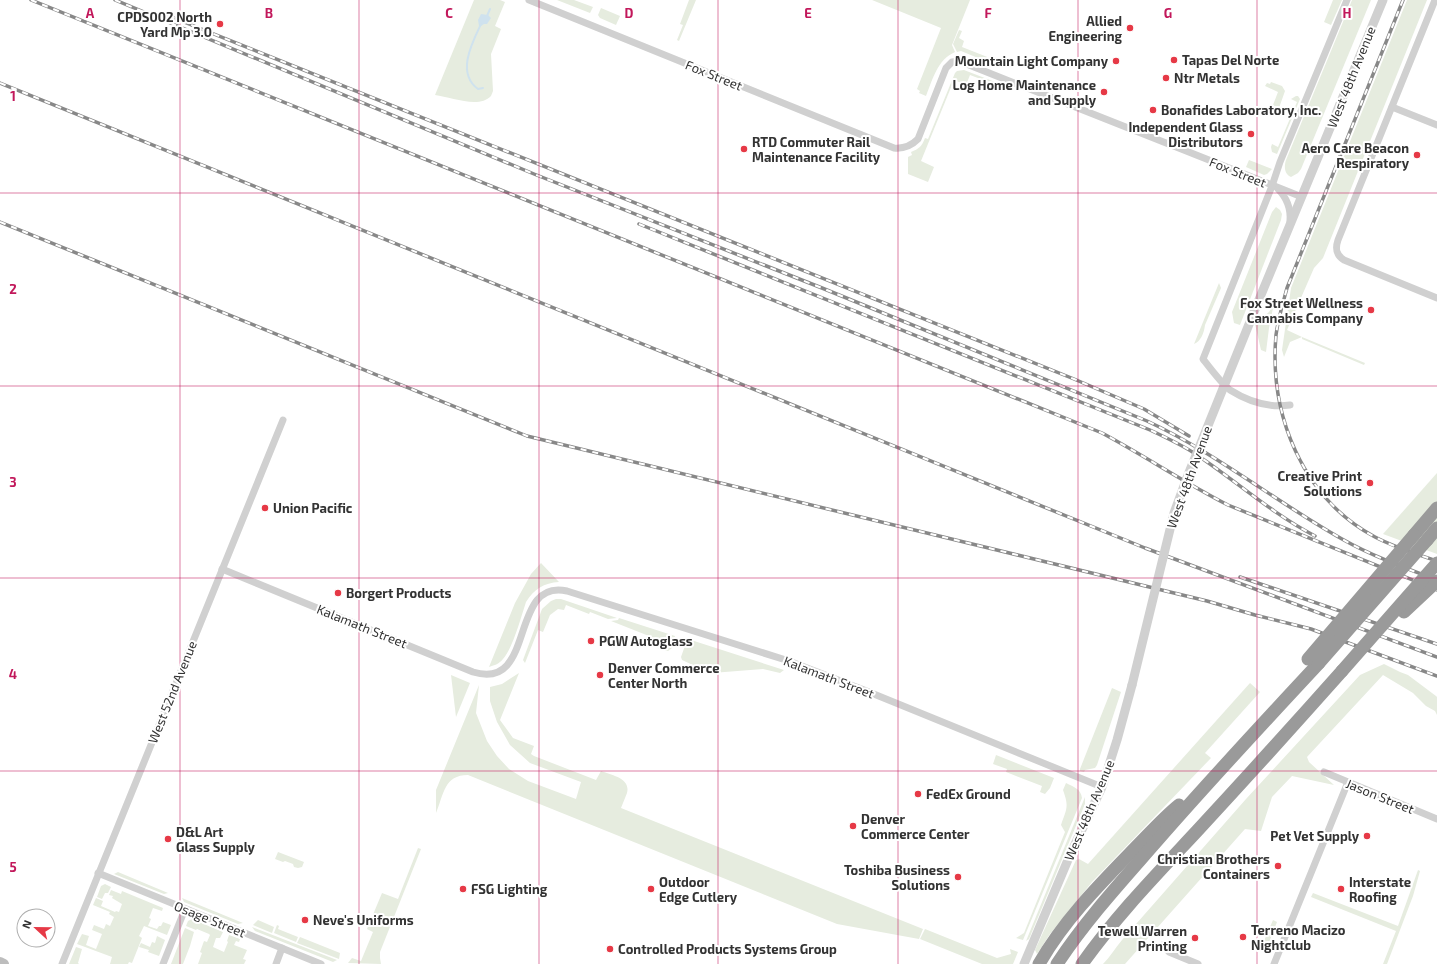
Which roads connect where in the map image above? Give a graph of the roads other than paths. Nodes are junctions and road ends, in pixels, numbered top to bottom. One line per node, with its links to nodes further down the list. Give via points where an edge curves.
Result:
1 (529, 0): 7 (street, Fox Street, via 899,149 909,146 918,139 948,65 963,61)
2 (1347, 0): 7 (street)
3 (1383, 0): 8 (street, West 48th Avenue)
4 (1435, 0): 5 (street)
5 (1392, 107): 6 (street); 10 (street, via 1338,240 1336,252 1344,260)
6 (1437, 125)
7 (1272, 186): 8 (street, Fox Street); 9 (street, via 1283,194 1289,204); 11 (street, via 1203,360 1229,390 1272,407)
8 (1302, 197): 9 (street, West 48th Avenue)
9 (1289, 227): 23 (street, West 48th Avenue, bridge, via 1174,513 1132,684)
10 (1437, 298)
11 (1290, 405)
12 (283, 420): 16 (street, West 52nd Avenue)
13 (1437, 508): 18 (highway, bridge)
14 (1437, 528): 18 (highway, bridge)
15 (1437, 563): 19 (highway, bridge)
16 (222, 568): 23 (street, Kalamath Street, via 473,672 488,675 507,666 534,604 541,596 549,591 567,591 789,661); 25 (street, West 52nd Avenue)
17 (1437, 581): 19 (highway, bridge)
18 (1314, 661): 21 (highway, via 1271,715)
19 (1342, 671): 38 (highway, via 1127,907)
20 (1324, 772): 22 (street, Jason Street)
21 (1209, 782): 36 (highway, via 1171,812 1103,882 1062,929); 37 (highway, via 1097,908)
22 (1348, 782): 24 (street, Jason Street); 40 (street)
23 (1102, 787): 35 (street, West 48th Avenue)
24 (1437, 819)
25 (98, 873): 26 (street, Osage Street); 31 (street, West 52nd Avenue)
26 (185, 909): 28 (street, Osage Street); 32 (street)
27 (1163, 945): 39 (street, via 1169,952)
28 (282, 948): 33 (street); 34 (street, Osage Street)
29 (0, 962): 30 (main road)
30 (4, 964)
31 (62, 964)
32 (163, 964)
33 (276, 964)
34 (321, 964)
35 (1024, 964)
36 (1039, 964)
37 (1057, 964)
38 (1082, 964)
39 (1198, 964)
40 (1274, 964)

